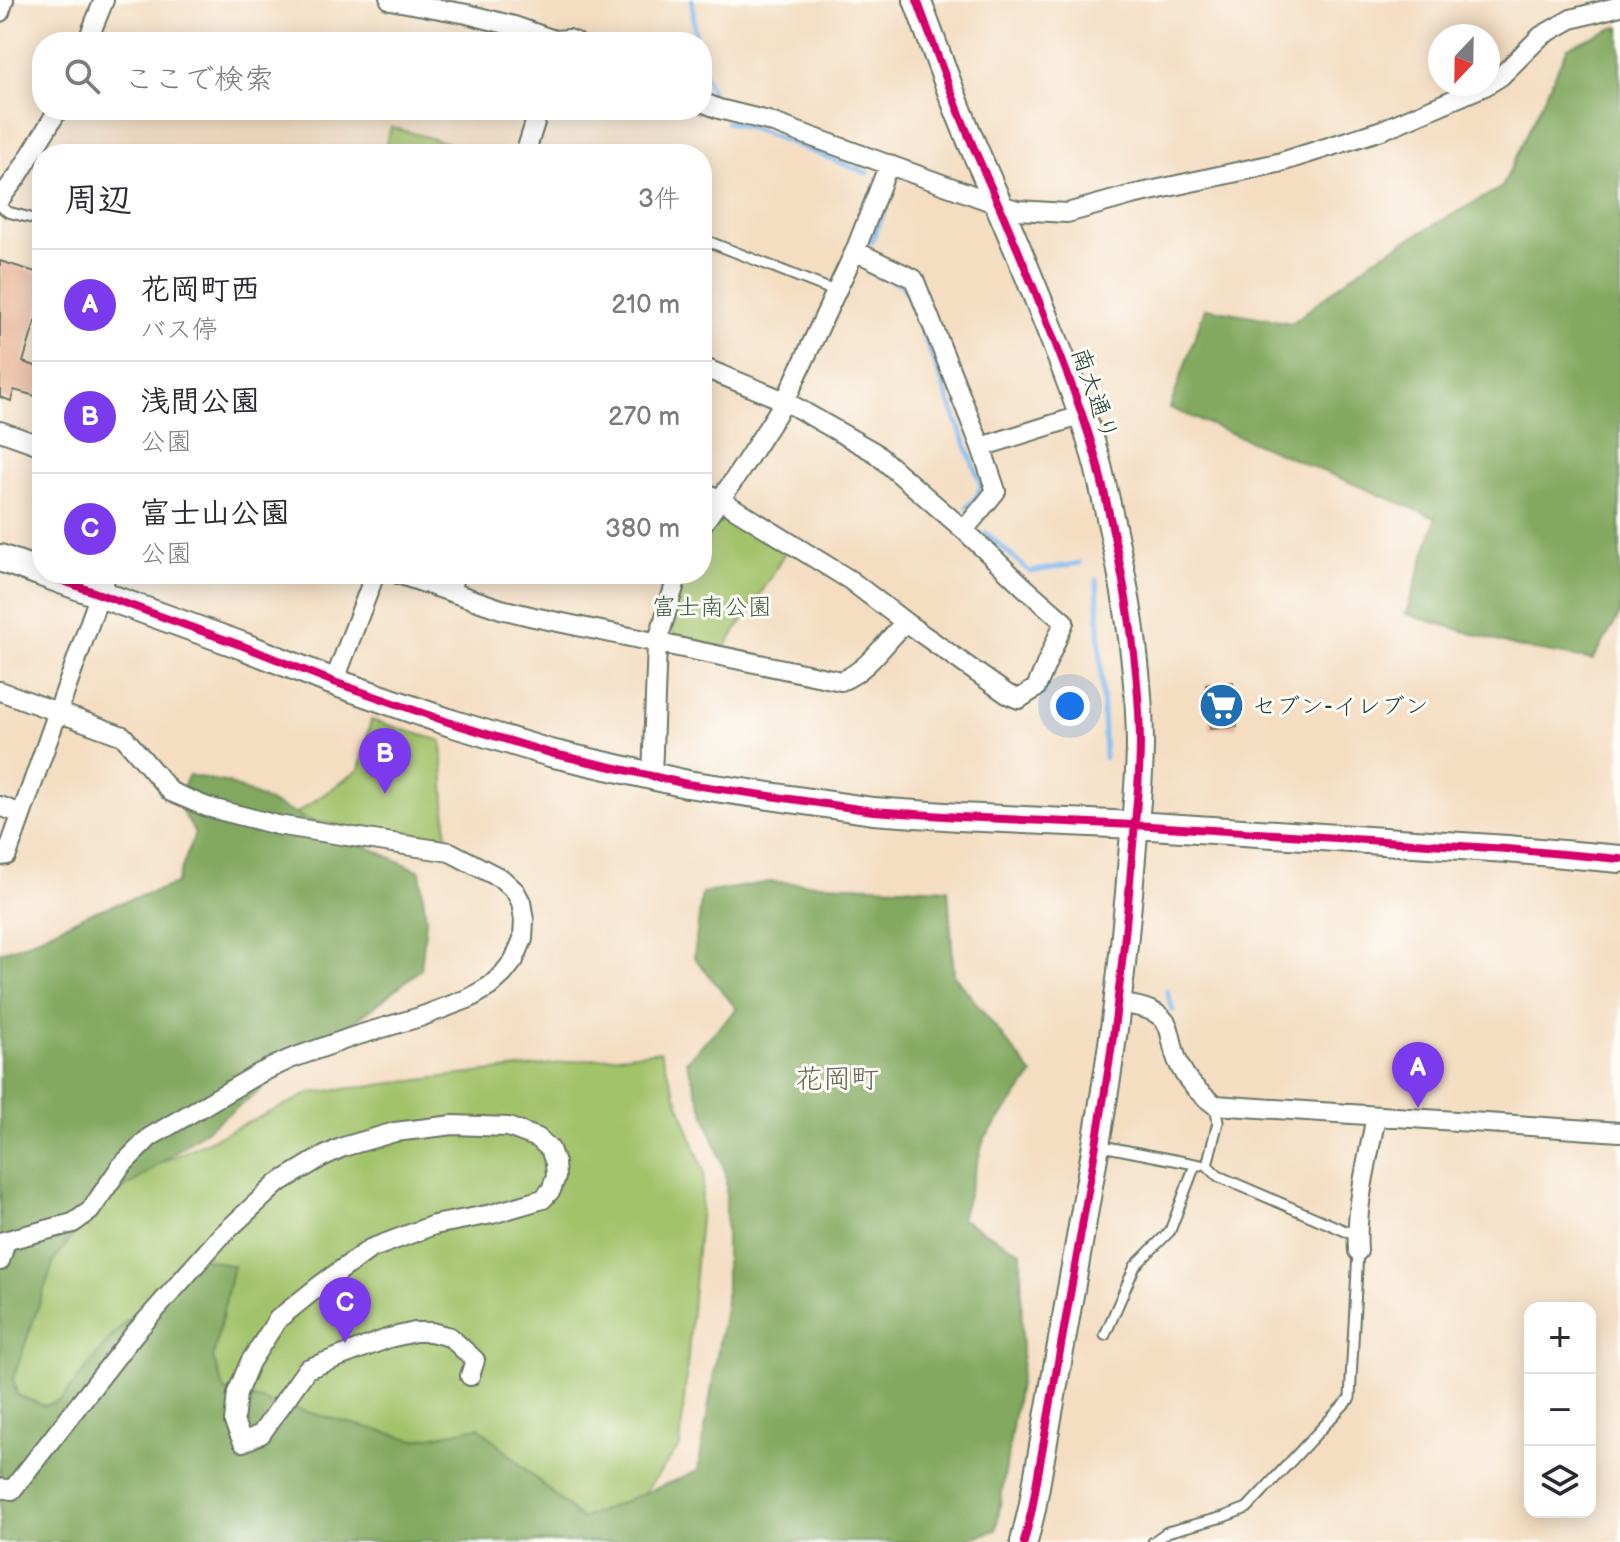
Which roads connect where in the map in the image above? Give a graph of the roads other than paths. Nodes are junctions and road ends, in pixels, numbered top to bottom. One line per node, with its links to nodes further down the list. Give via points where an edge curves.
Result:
1 (4, 0): 6 (street)
2 (104, 0): 7 (street)
3 (390, 0): 8 (street)
4 (917, 0): 17 (street, 南大通り)
5 (1620, 6): 17 (street, via 1571,19 1541,36 1485,86 1367,135 1278,163 1067,213)
6 (0, 12)
7 (91, 32)
8 (530, 32)
9 (712, 106): 15 (street)
10 (52, 120): 12 (street)
11 (536, 120): 13 (street)
12 (37, 144)
13 (528, 144)
14 (32, 153): 16 (street)
15 (889, 164): 17 (street); 21 (street)
16 (0, 199)
17 (1000, 205): 25 (street, 南大通り)
18 (0, 206): 19 (lane)
19 (32, 218)
20 (712, 243): 22 (lane)
21 (855, 251): 22 (street); 28 (street, via 914,279)
22 (837, 292): 24 (street)
23 (712, 371): 24 (street)
24 (785, 401): 29 (street, via 736,477); 31 (street, via 874,452)
25 (1083, 415): 28 (street); 46 (street, 南大通り, via 1109,516 1133,650 1140,745)
26 (0, 431): 27 (street)
27 (32, 442)
28 (981, 447): 31 (street, via 996,491)
29 (712, 494)
30 (712, 496): 38 (street, via 850,580)
31 (964, 530): 38 (street, via 1064,622 1036,688 1019,699 1007,694)
32 (0, 558): 33 (street)
33 (32, 570)
34 (104, 584): 40 (street); 42 (street)
35 (371, 584): 40 (street)
36 (459, 584): 39 (street, via 501,609)
37 (675, 584): 39 (street)
38 (905, 622): 39 (street, via 866,665 841,681)
39 (657, 643): 43 (street)
40 (334, 682): 43 (street, via 535,749)
41 (0, 691): 42 (street)
42 (57, 712): 45 (street); 56 (street, via 123,736 171,792 207,807 277,825 450,852 515,891 524,920 523,939 503,974 470,998 258,1074 150,1137 121,1166 90,1211 73,1223)
43 (652, 777): 46 (street, via 873,811)
44 (0, 806): 45 (street)
45 (21, 814): 47 (street, via 7,855)
46 (1135, 825): 48 (street); 49 (street, 南大通り)
47 (0, 856)
48 (1620, 859)
49 (1118, 1004): 50 (street, via 1138,1006 1167,1023 1185,1076); 53 (street, 南大通り)
50 (1215, 1105): 51 (street); 55 (lane, via 1218,1122)
51 (1376, 1116): 52 (street); 57 (street, via 1359,1205)
52 (1620, 1132)
53 (1096, 1145): 54 (lane); 62 (street, 南大通り)
54 (1195, 1165): 55 (lane); 59 (lane, via 1170,1231 1135,1266)
55 (1207, 1165): 57 (lane, via 1218,1176)
56 (3, 1242): 58 (street)
57 (1358, 1244): 63 (lane, via 1350,1398 1247,1508 1167,1532)
58 (0, 1261)
59 (1105, 1335)
60 (470, 1376): 61 (street, via 475,1360 450,1337 415,1332 307,1369 261,1434 243,1442 234,1422 237,1393 250,1362 278,1319 319,1286 370,1249 434,1225 543,1199 556,1177 550,1149 538,1138 508,1127 453,1125 395,1132 343,1147 277,1184 220,1237 135,1333 12,1490)
61 (0, 1488)
62 (1024, 1542)
63 (1153, 1542)

